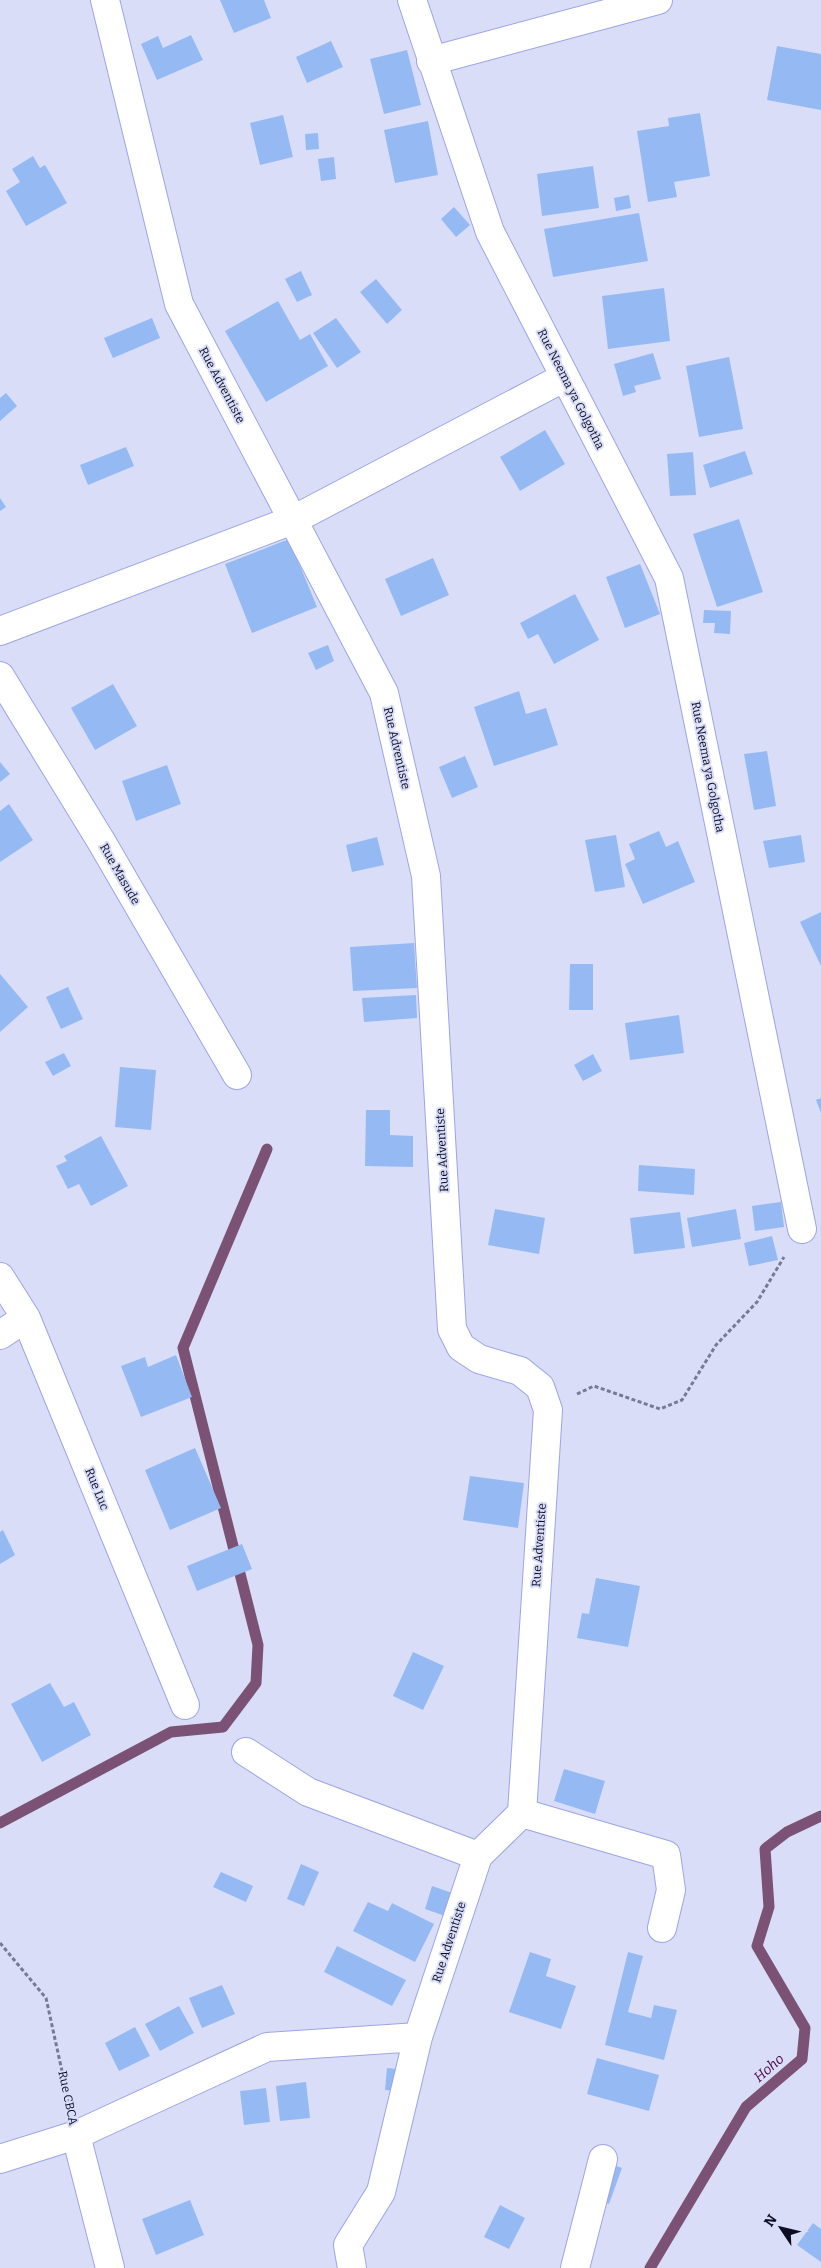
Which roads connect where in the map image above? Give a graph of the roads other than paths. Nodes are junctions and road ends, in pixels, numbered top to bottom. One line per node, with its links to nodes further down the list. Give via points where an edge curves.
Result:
1 (104, 0): 6 (street, Rue Adventiste, via 179,304)
2 (412, 0): 4 (street, Rue Neema ya Golgotha)
3 (658, 0): 4 (street)
4 (431, 61): 5 (street, Rue Neema ya Golgotha, via 490,232)
5 (564, 376): 6 (street); 10 (street, Rue Neema ya Golgotha, via 669,578)
6 (293, 520): 7 (street); 16 (street, Rue Adventiste, via 384,693 426,876 452,1329 461,1347 479,1360 520,1371 540,1387 548,1410)
7 (0, 631)
8 (0, 676): 9 (street, Rue Masude, via 101,841)
9 (237, 1075)
10 (802, 1229)
11 (0, 1277): 12 (street, Rue Luc)
12 (26, 1318): 13 (street); 14 (street, Rue Luc)
13 (0, 1335)
14 (186, 1705)
15 (246, 1752): 17 (street, via 308,1792)
16 (522, 1813): 17 (street, Rue Adventiste); 18 (street, via 666,1854 671,1890)
17 (478, 1856): 19 (street, Rue Adventiste)
18 (662, 1928)
19 (418, 2037): 20 (street, via 267,2047); 24 (street, Rue Adventiste, via 381,2192 348,2245)
20 (76, 2135): 22 (street); 23 (street, Rue CBCA)
21 (603, 2158): 25 (street)
22 (0, 2159)
23 (110, 2268)
24 (352, 2268)
25 (575, 2268)

